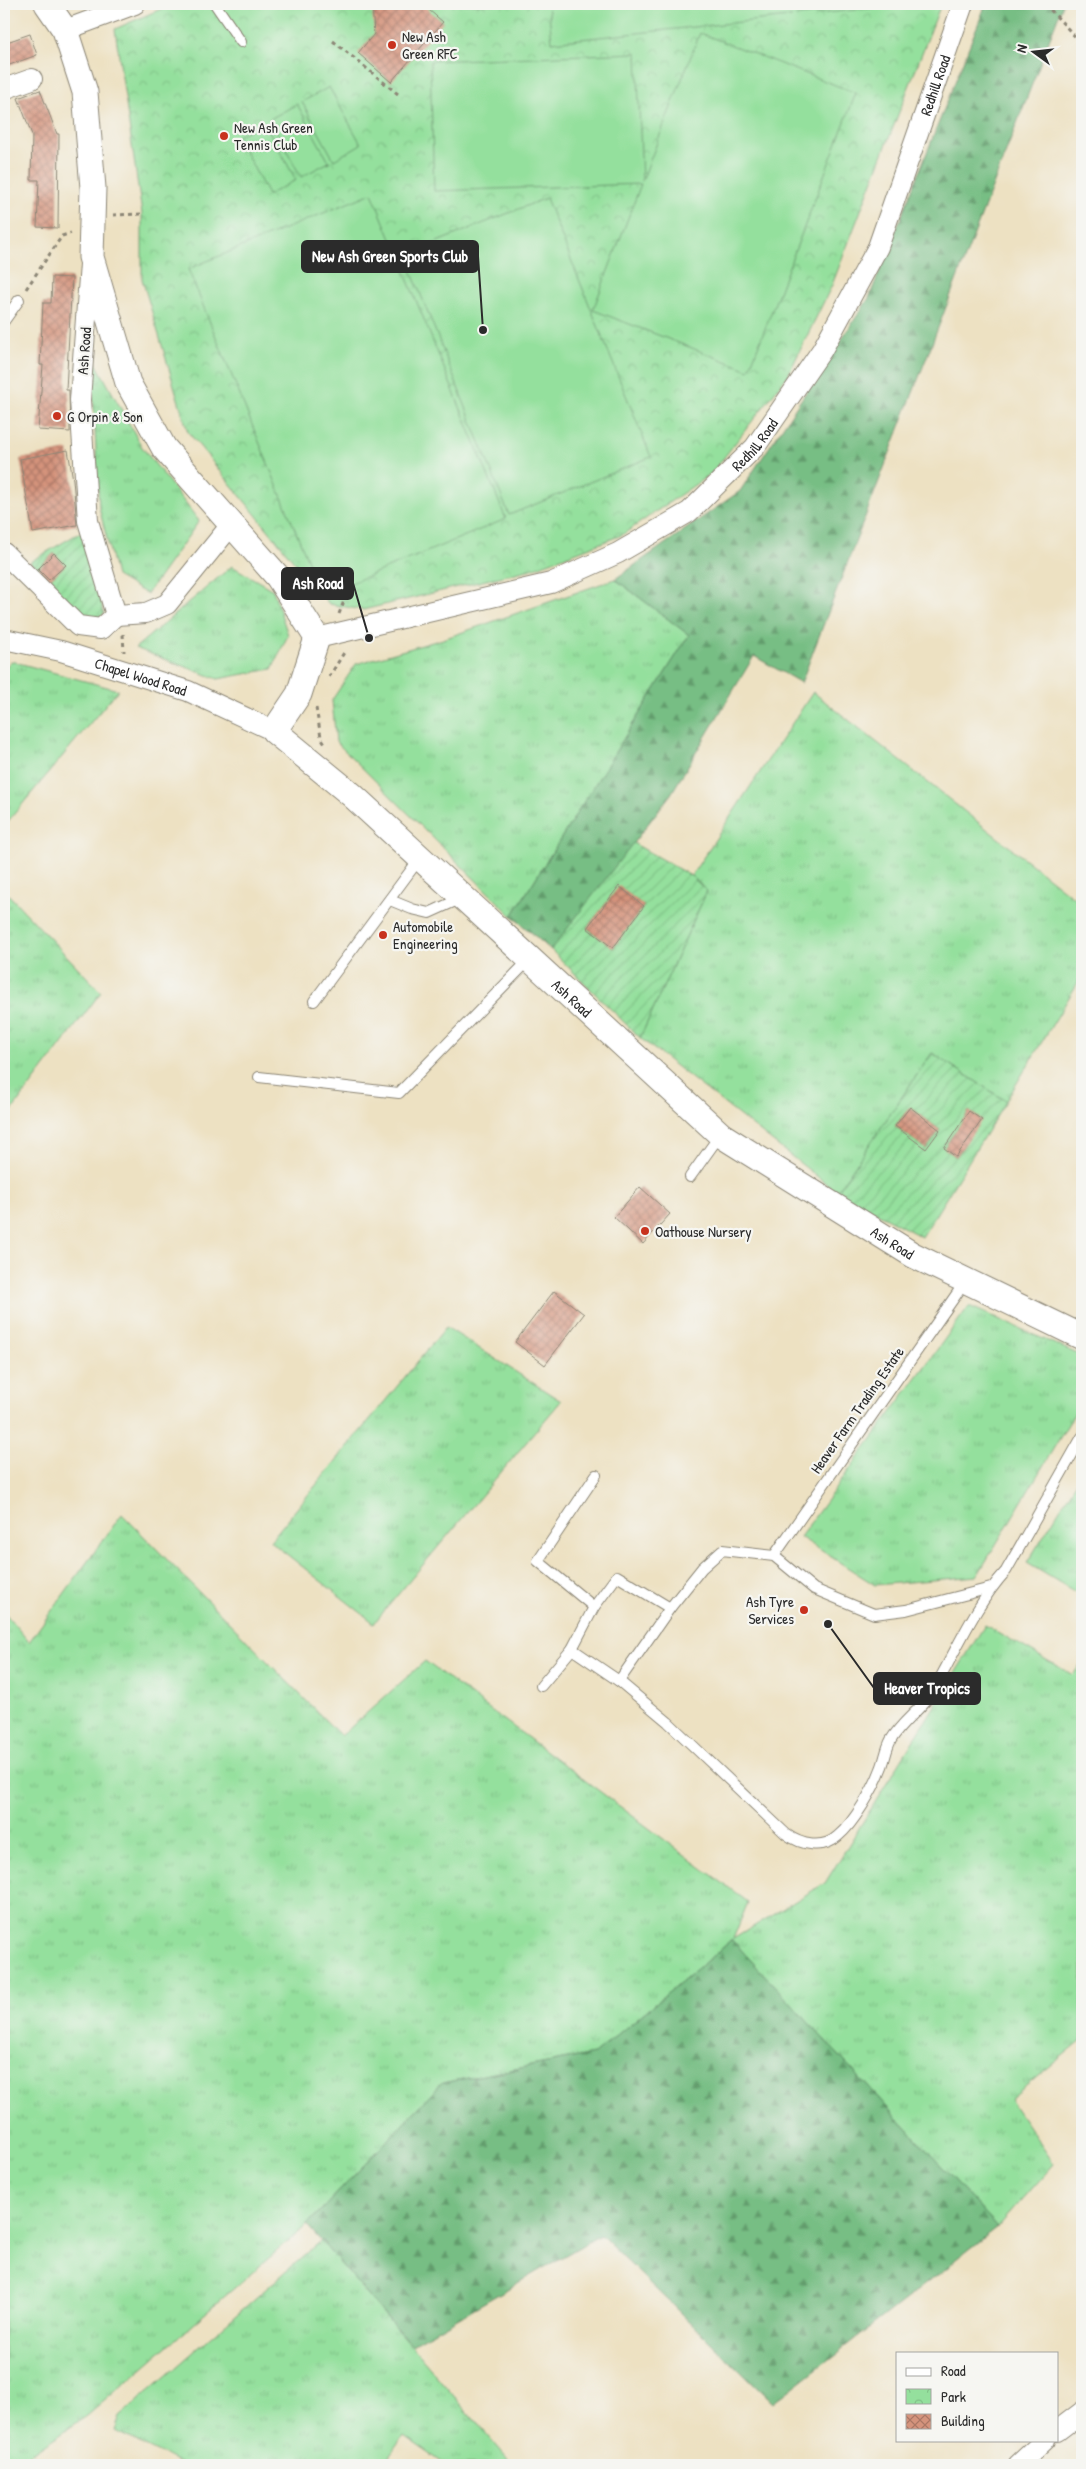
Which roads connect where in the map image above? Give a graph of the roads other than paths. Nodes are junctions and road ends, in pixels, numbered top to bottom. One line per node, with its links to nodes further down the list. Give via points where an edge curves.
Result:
1 (47, 4): 5 (street, Ash Road)
2 (135, 4): 5 (street)
3 (215, 4): 6 (lane)
4 (963, 4): 15 (street, Redhill Road, via 878,247 822,350 755,447 689,512 618,553 559,580)
5 (65, 30): 9 (street, Ash Road, via 85,92 93,188)
6 (241, 42)
7 (32, 79): 8 (street)
8 (4, 89)
9 (91, 257): 12 (street, Ash Road, via 128,383 164,448); 14 (street, Ash Road, via 80,400 88,521)
10 (19, 300): 11 (lane)
11 (4, 320)
12 (231, 525): 14 (street, via 167,604 146,613); 15 (street, Ash Road, via 278,577)
13 (4, 553): 14 (street, via 78,626 101,629)
14 (113, 618)
15 (323, 637): 17 (street, via 299,694)
16 (4, 639): 17 (street, Chapel Wood Road, via 61,651 188,691)
17 (274, 731): 18 (street, Ash Road, via 352,795)
18 (420, 857): 19 (street, Ash Road); 20 (lane)
19 (462, 898): 20 (lane, via 429,913); 21 (street, Ash Road)
20 (390, 900): 22 (lane)
21 (530, 959): 23 (lane, via 399,1093); 24 (street, Ash Road)
22 (314, 1001)
23 (258, 1078)
24 (721, 1135): 25 (lane); 26 (street, Ash Road, via 913,1255)
25 (690, 1177)
26 (965, 1282): 27 (street, Ash Road); 30 (lane, Heaver Farm Trading Estate)
27 (1082, 1336)
28 (1082, 1437): 31 (lane, via 1006,1571)
29 (596, 1475): 32 (lane, via 538,1561)
30 (774, 1556): 31 (lane, via 814,1588 874,1614 906,1610); 33 (lane, via 722,1550 702,1568)
31 (991, 1588): 35 (lane, via 929,1697 892,1740 880,1771 852,1819 837,1837 826,1843 806,1844 786,1834 668,1722)
32 (594, 1607): 33 (lane, via 617,1576); 34 (lane)
33 (670, 1608): 35 (lane)
34 (572, 1648): 35 (lane); 36 (lane)
35 (619, 1681)
36 (541, 1686)
37 (1082, 2412): 38 (street)
38 (1058, 2430)
39 (1043, 2442): 40 (street)
40 (1018, 2465)

